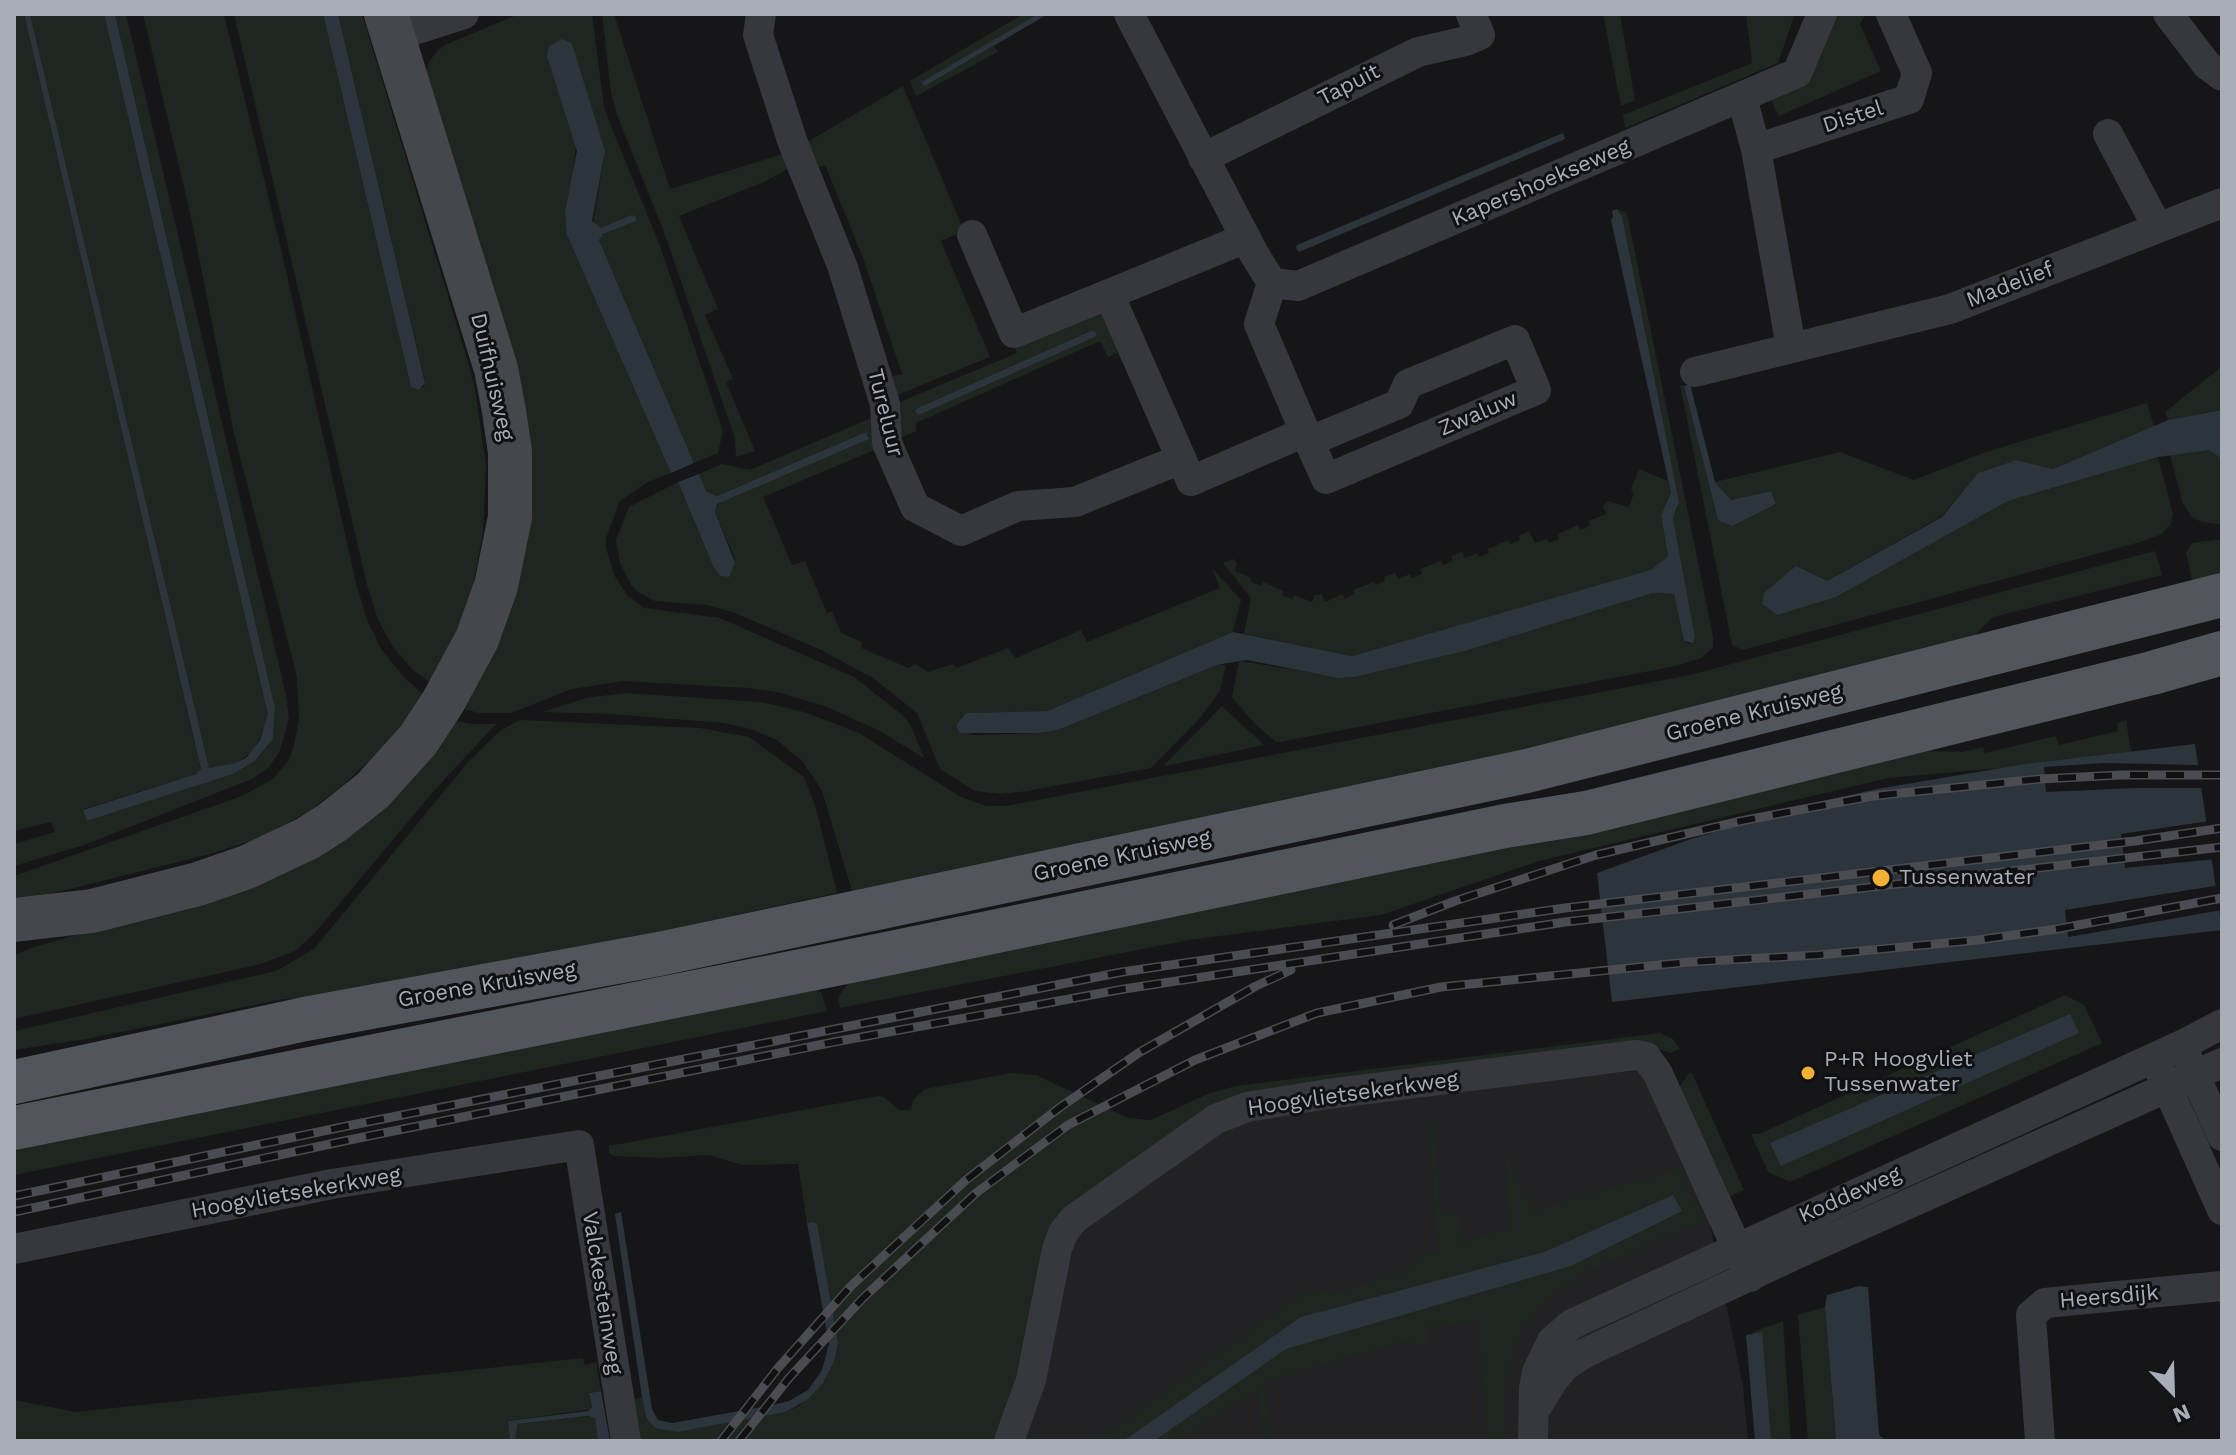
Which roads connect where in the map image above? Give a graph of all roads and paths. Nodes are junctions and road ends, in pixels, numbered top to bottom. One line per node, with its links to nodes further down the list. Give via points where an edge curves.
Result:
1 (464, 14): 8 (street)
2 (761, 14): 23 (street, Tureluur, via 758,35 793,143 843,268 885,404 887,443 915,507 961,531 1018,506 1075,502)
3 (1129, 14): 13 (street)
4 (1471, 14): 13 (street, Tapuit, via 1480,35 1418,52)
5 (1822, 14): 10 (street, Kapershoekseweg, via 1797,73)
6 (1891, 14): 12 (street, Distel, via 1917,73 1909,99)
7 (2168, 14): 9 (street, via 2207,65)
8 (390, 25): 26 (main road, Duifhuisweg, via 496,369 504,411 510,517 496,586 477,639 443,702 373,790 308,838 247,867)
9 (2222, 76)
10 (1742, 98): 12 (street); 18 (street, Kapershoekseweg, via 1298,286)
11 (2108, 134): 15 (street)
12 (1756, 149): 20 (street)
13 (1203, 158): 17 (street)
14 (2222, 203): 15 (street, Madelief)
15 (2158, 228): 20 (street, Madelief, via 1950,309)
16 (972, 235): 19 (street, via 1014,333)
17 (1246, 238): 18 (street); 19 (street)
18 (1272, 283): 22 (street, Zwaluw, via 1259,324)
19 (1109, 294): 23 (street)
20 (1791, 347): 21 (street, Madelief)
21 (1695, 372)
22 (1308, 436): 22 (street, Zwaluw, via 1399,404 1408,384 1515,340 1536,390 1326,479); 23 (street, Zwaluw, via 1191,481)
23 (1181, 459)
24 (2222, 595): 32 (main road, Groene Kruisweg, via 1527,771 659,954 305,1019)
25 (2222, 653): 37 (main road, Groene Kruisweg, via 1586,813)
26 (92, 911): 27 (main road, Duifhuisweg); 28 (main road, Duifhuisweg)
27 (14, 920)
28 (14, 944)
29 (2222, 1024): 30 (street, Koddeweg)
30 (2182, 1045): 31 (street, Koddeweg); 34 (street)
31 (2154, 1058): 36 (street); 41 (street, Koddeweg)
32 (97, 1064): 33 (main road); 35 (main road, Groene Kruisweg)
33 (14, 1065)
34 (2209, 1069): 36 (street, Koddeweg); 38 (street)
35 (14, 1082)
36 (2167, 1088): 40 (street); 43 (street, Koddeweg)
37 (14, 1128)
38 (2222, 1136)
39 (579, 1145): 42 (street, Hoogvlietsekerkweg, via 332,1184); 47 (street, Valckesteinweg)
40 (2222, 1210)
41 (1737, 1246): 43 (street, Hoogvlietsekerkweg); 45 (street, Koddeweg, via 1560,1333 1537,1372); 46 (street, Hoogvlietsekerkweg, via 1646,1057 1247,1107 1216,1119 1074,1219 1063,1233 1031,1380)
42 (14, 1249)
43 (1750, 1277): 45 (street, Koddeweg, via 1575,1359 1554,1379)
44 (2222, 1286): 48 (street, Heersdijk, via 2045,1303 2031,1315)
45 (1533, 1428)
46 (1010, 1438)
47 (626, 1441)
48 (2040, 1441)

